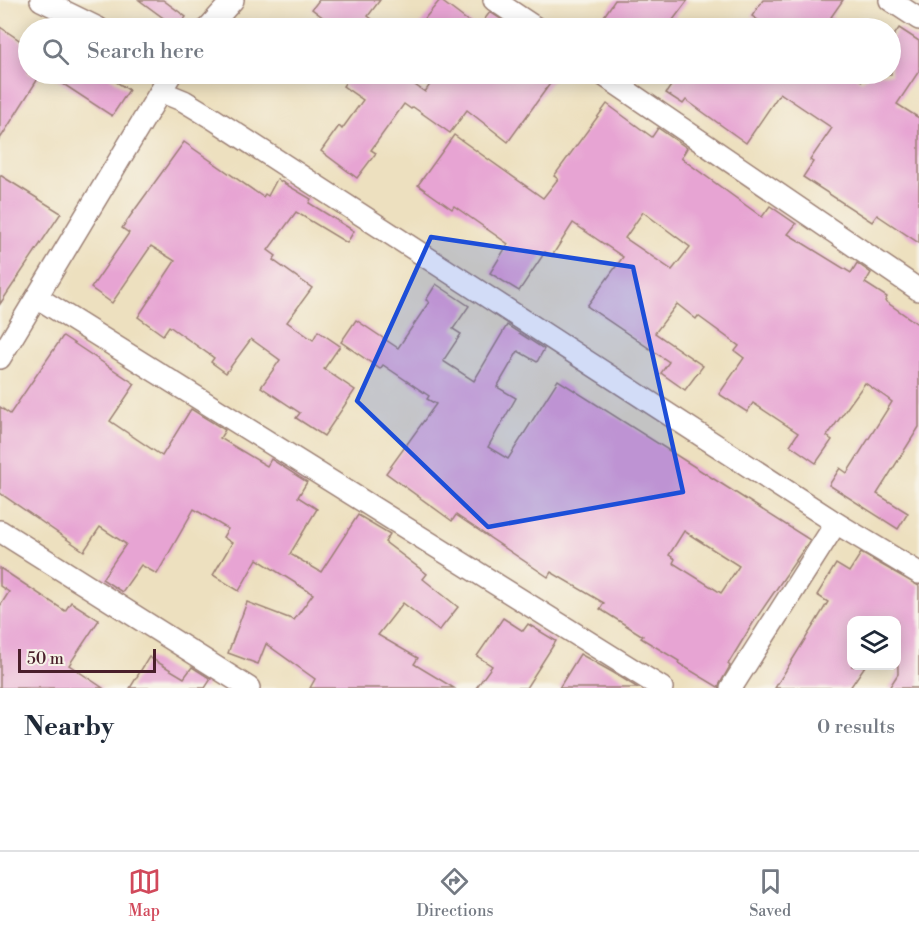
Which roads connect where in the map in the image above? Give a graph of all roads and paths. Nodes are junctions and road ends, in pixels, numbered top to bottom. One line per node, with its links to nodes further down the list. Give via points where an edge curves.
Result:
1 (41, 0): 5 (street)
2 (233, 0): 6 (street)
3 (494, 0): 7 (street)
4 (890, 0): 8 (street)
5 (78, 18)
6 (217, 18)
7 (521, 18)
8 (919, 19)
9 (166, 84): 13 (street)
10 (168, 84): 15 (street, via 184,101)
11 (617, 84): 12 (street)
12 (919, 290)
13 (38, 298): 14 (street); 19 (street)
14 (0, 358)
15 (836, 523): 17 (street); 20 (street)
16 (0, 531): 18 (street)
17 (919, 573)
18 (249, 688)
19 (662, 688)
20 (730, 688)

